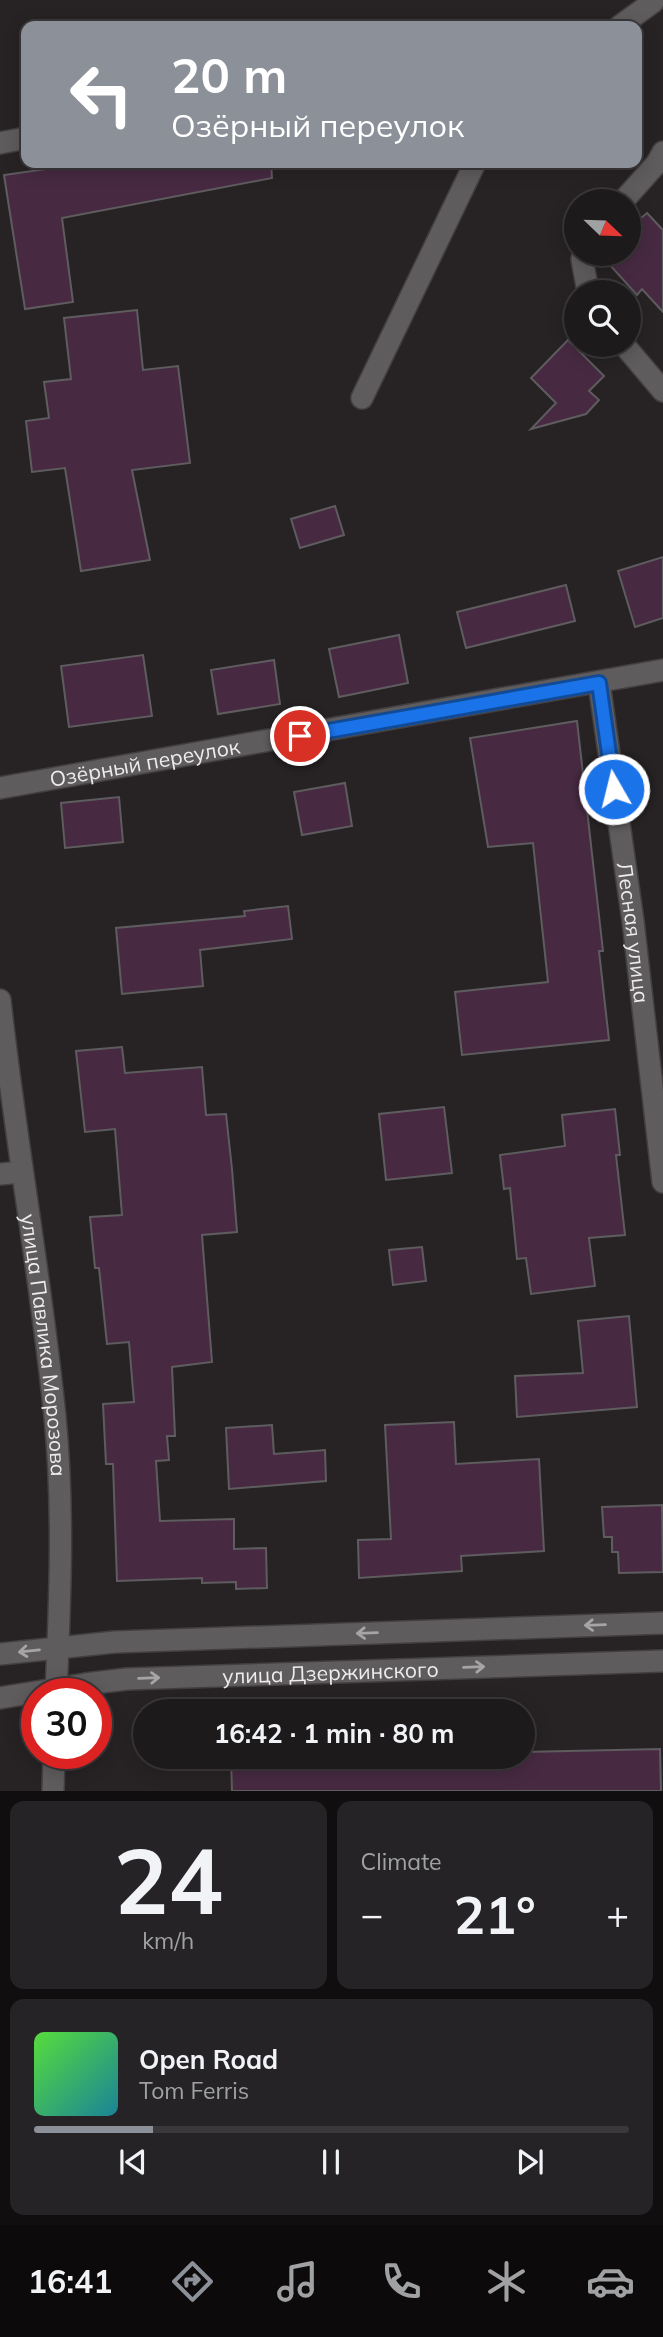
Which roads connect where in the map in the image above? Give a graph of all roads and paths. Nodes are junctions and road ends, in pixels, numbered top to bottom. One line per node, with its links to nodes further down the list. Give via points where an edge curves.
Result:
1 (656, 7): 2 (street)
2 (629, 21)
3 (21, 139): 4 (street)
4 (0, 143)
5 (663, 152): 7 (street)
6 (473, 168): 10 (street)
7 (634, 189)
8 (634, 357): 9 (street)
9 (663, 391)
10 (362, 398)
11 (663, 670): 12 (street, Озёрный переулок)
12 (599, 683): 13 (street, Озёрный переулок); 15 (street, Лесная улица)
13 (0, 788)
14 (0, 1000): 16 (street, улица Павлика Морозова)
15 (655, 1036): 18 (street, Лесная улица)
16 (22, 1172): 17 (street); 20 (street, улица Павлика Морозова, via 55,1419 60,1500)
17 (0, 1174)
18 (663, 1182)
19 (663, 1623): 20 (street, улица Дзержинского, one-way to 20, via 115,1642)
20 (58, 1648): 21 (street, улица Дзержинского, one-way to 21); 23 (street, улица Павлика Морозова)
21 (0, 1654)
22 (663, 1661): 24 (street, улица Дзержинского, one-way to 22)
23 (57, 1678)
24 (112, 1682)
25 (21, 1695): 26 (street, улица Дзержинского)
26 (0, 1698)
27 (53, 1769): 28 (street)
28 (52, 1791)

